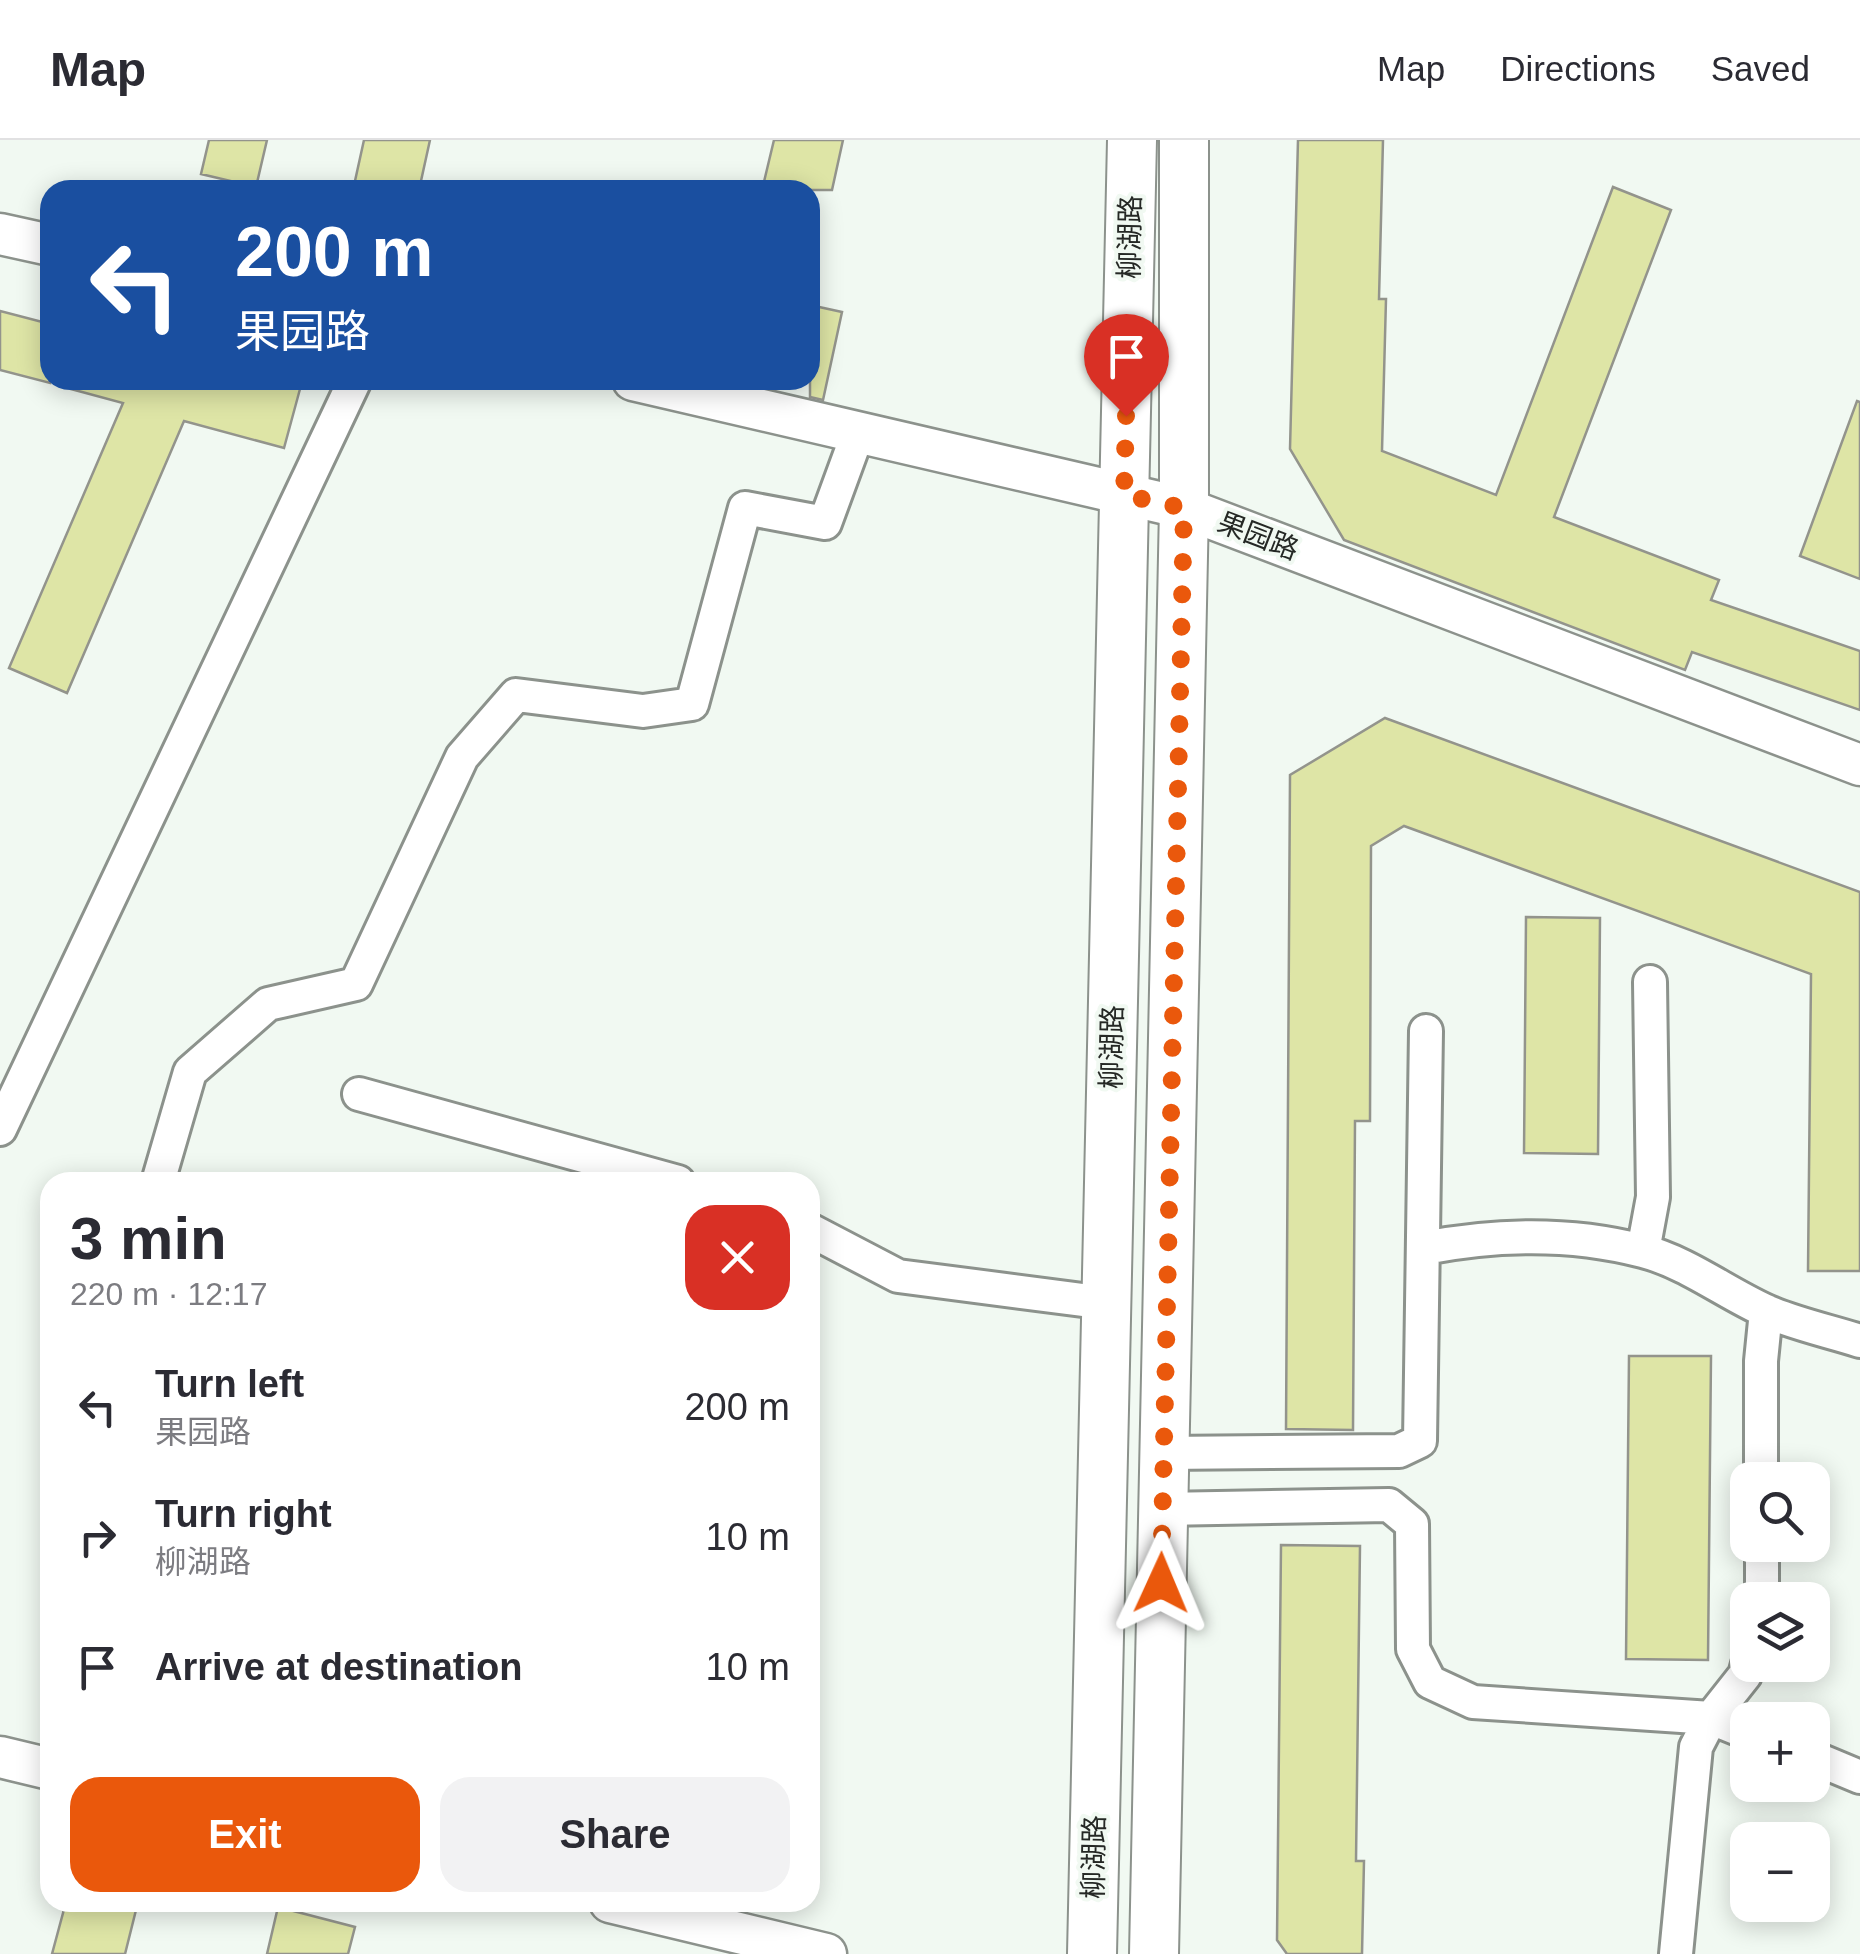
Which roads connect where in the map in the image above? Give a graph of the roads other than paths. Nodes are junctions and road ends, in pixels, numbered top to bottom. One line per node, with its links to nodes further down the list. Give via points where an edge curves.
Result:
1 (1132, 140): 8 (main road, 柳湖路)
2 (1184, 140): 9 (main road, 柳湖路)
3 (0, 234): 4 (street)
4 (40, 244)
5 (350, 390): 14 (street)
6 (675, 390): 7 (street, 果园路)
7 (858, 433): 8 (street, 果园路); 15 (street, via 825,523 745,508 692,704 643,711 516,695 462,757 356,984 268,1004 190,1072)
8 (1124, 495): 9 (street, 果园路); 20 (main road, 柳湖路)
9 (1184, 508): 10 (street, 果园路); 23 (main road, 柳湖路)
10 (1860, 766)
11 (1650, 982): 19 (street, via 1653,1198)
12 (1426, 1030): 18 (street)
13 (359, 1094): 16 (street)
14 (0, 1129)
15 (161, 1172)
16 (642, 1172)
17 (820, 1235): 20 (street, via 898,1276)
18 (1424, 1248): 19 (street, via 1530,1234); 23 (street, via 1420,1441 1399,1451)
19 (1643, 1251): 21 (street, via 1706,1276)
20 (1106, 1302): 35 (main road, 柳湖路)
21 (1766, 1311): 22 (street); 24 (street)
22 (1860, 1341)
23 (1163, 1453): 25 (main road, 柳湖路)
24 (1762, 1462)
25 (1162, 1509): 27 (street, via 1390,1505 1412,1524 1413,1649 1430,1682 1473,1702); 36 (main road, 柳湖路)
26 (1739, 1682): 27 (street)
27 (1711, 1718): 28 (street); 37 (street, via 1696,1747)
28 (1730, 1726)
29 (0, 1757): 31 (street)
30 (1830, 1764): 32 (street)
31 (40, 1767)
32 (1860, 1777)
33 (652, 1912): 34 (street)
34 (826, 1954)
35 (1092, 1954)
36 (1154, 1954)
37 (1676, 1954)

